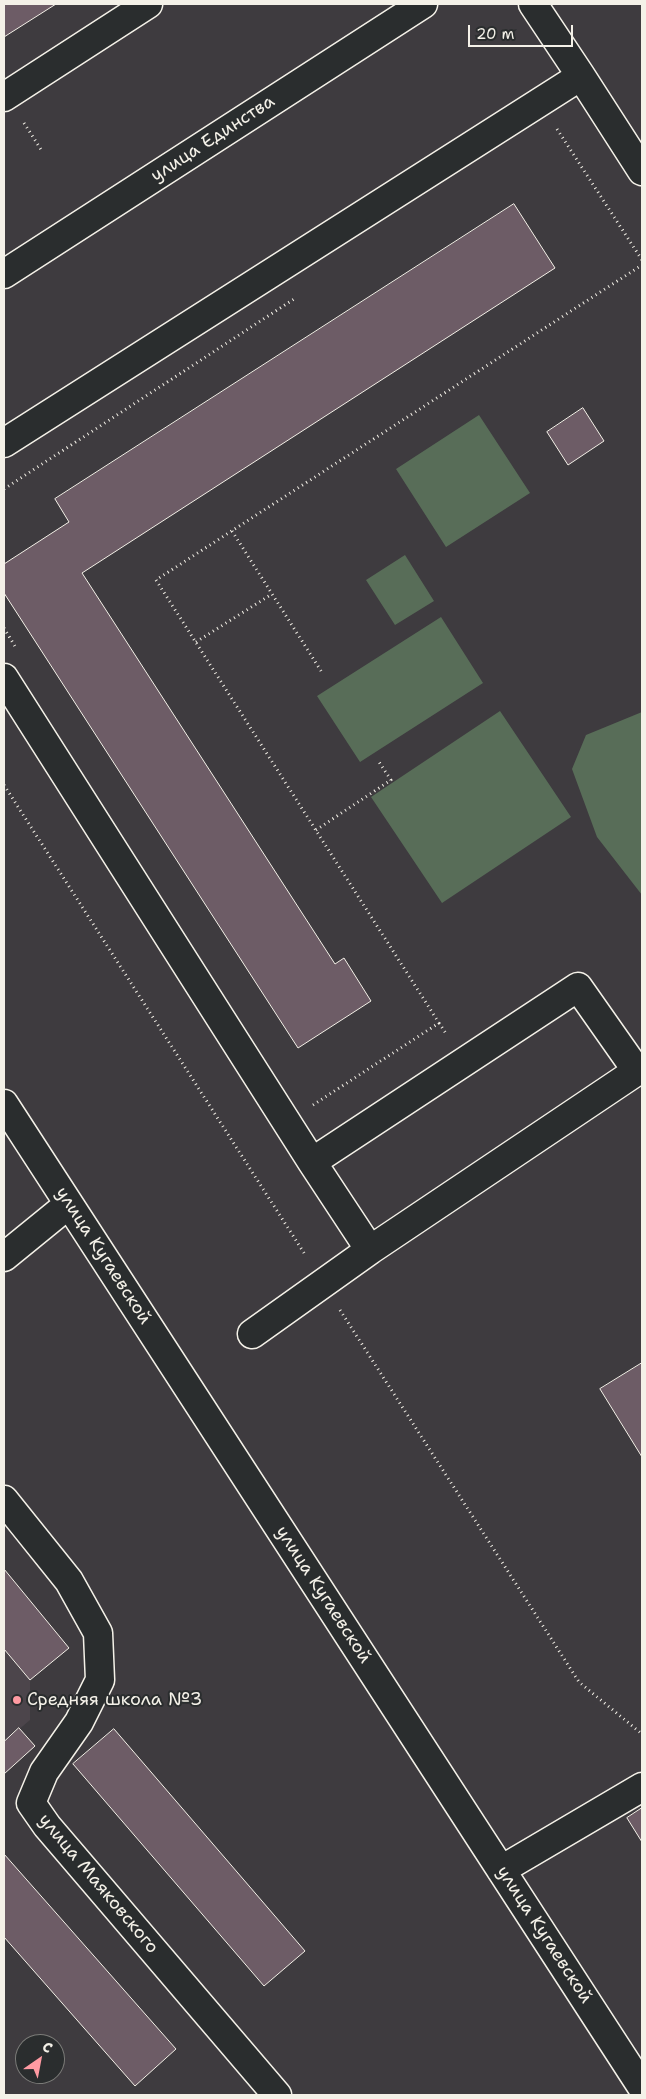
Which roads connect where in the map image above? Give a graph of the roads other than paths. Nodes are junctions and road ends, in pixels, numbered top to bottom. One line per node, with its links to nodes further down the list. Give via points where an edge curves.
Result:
1 (148, 4): 5 (street)
2 (422, 4): 7 (street, улица Единства)
3 (533, 4): 4 (street)
4 (581, 76): 6 (street); 8 (street)
5 (4, 97)
6 (642, 171)
7 (4, 274)
8 (4, 443)
9 (4, 678): 11 (street)
10 (4, 1104): 12 (street, улица Кугаевской)
11 (312, 1162): 13 (street); 13 (street, via 578,987 637,1071)
12 (69, 1204): 14 (street); 18 (street, улица Кугаевской)
13 (370, 1250): 15 (street)
14 (4, 1257)
15 (252, 1334)
16 (4, 1500): 20 (street, улица Маяковского, via 69,1581 98,1633 100,1680 79,1722 44,1772 31,1803)
17 (642, 1787): 18 (street)
18 (502, 1870): 19 (street, улица Кугаевской)
19 (642, 2087)
20 (277, 2095)

